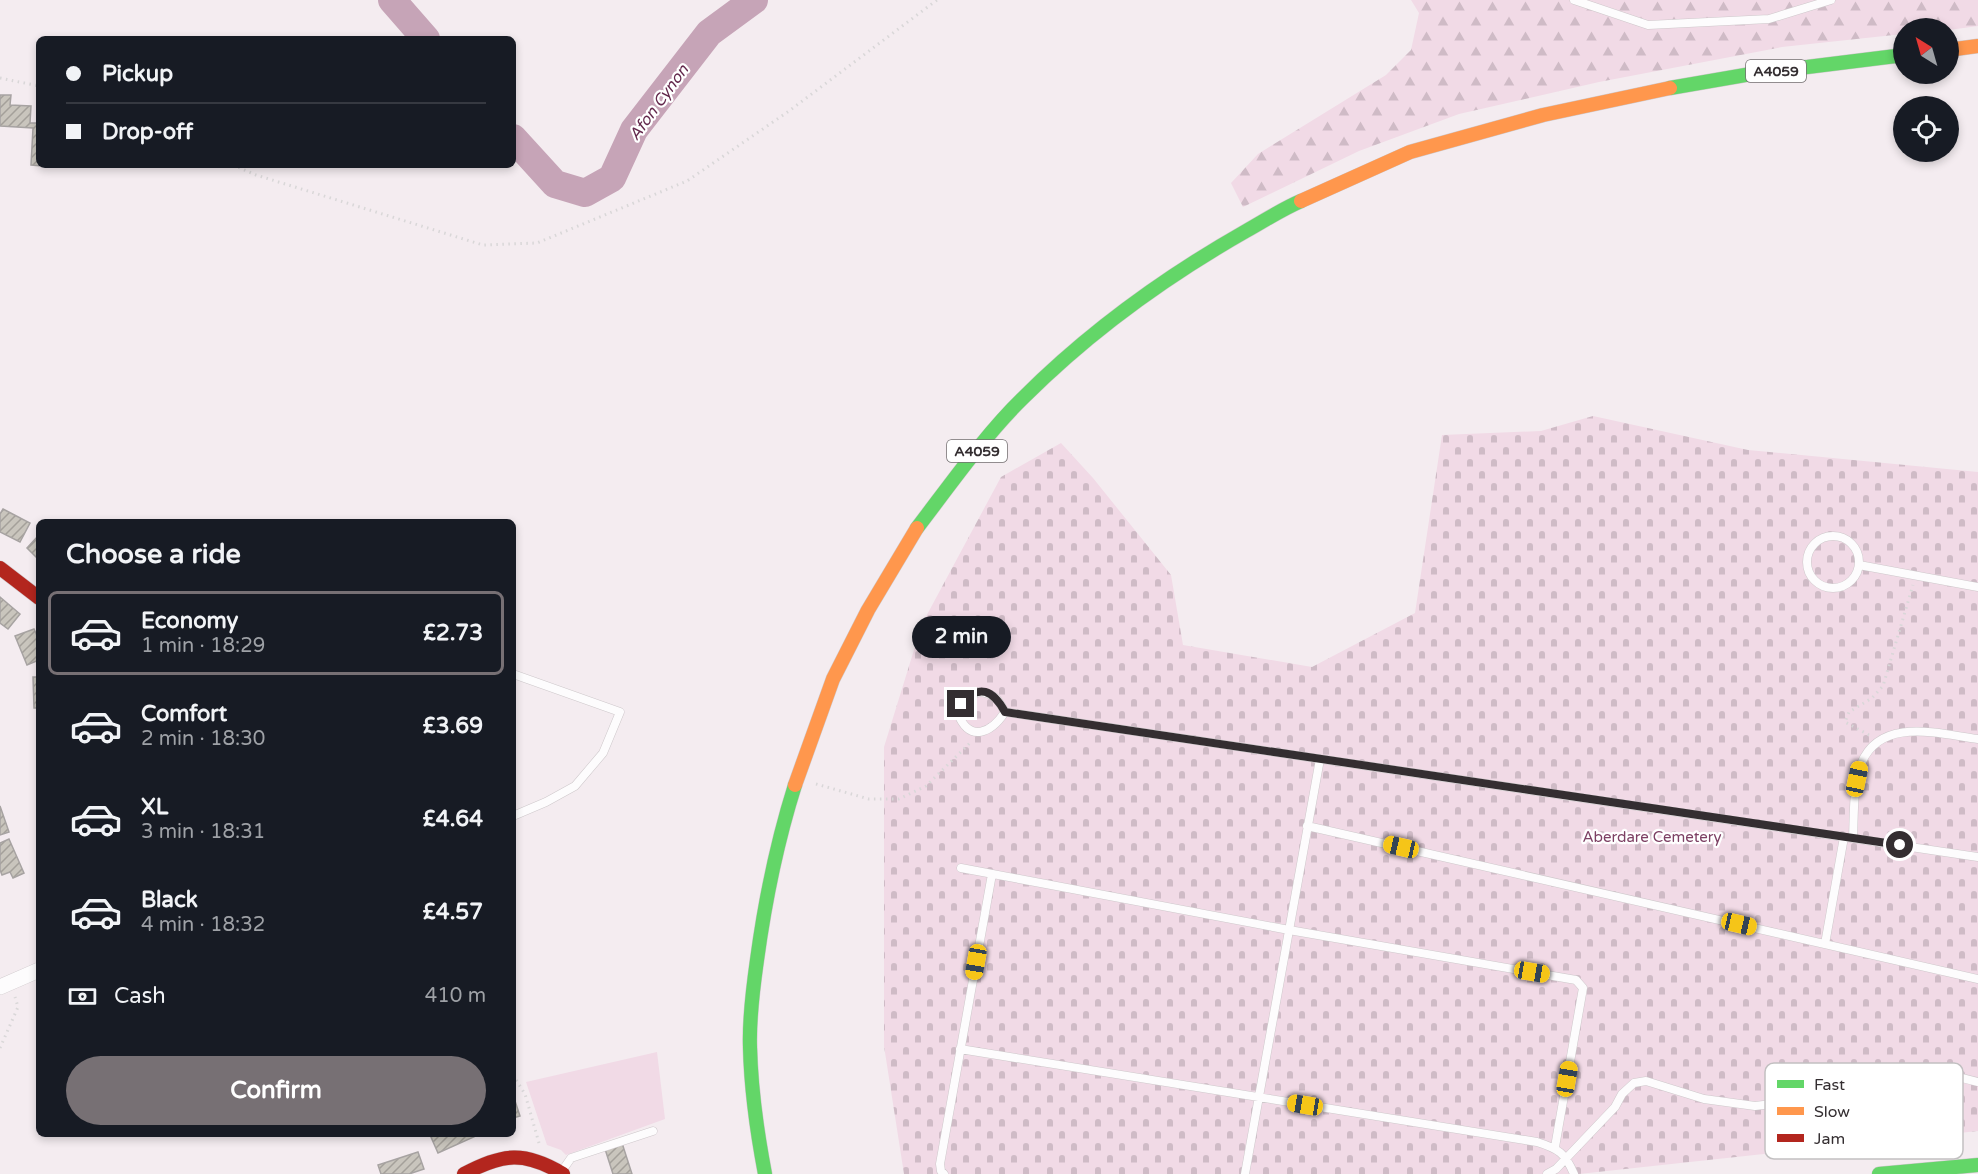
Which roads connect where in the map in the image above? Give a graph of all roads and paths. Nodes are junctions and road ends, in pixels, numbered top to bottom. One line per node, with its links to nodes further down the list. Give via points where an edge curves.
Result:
1 (937, 0): 9 (path, via 789,111 687,181 537,243 483,245)
2 (1574, 0): 3 (lane, via 1648,25 1769,19)
3 (1832, 0)
4 (1978, 46): 5 (main road)
5 (1959, 49)
6 (1893, 56): 21 (main road, A4059, via 1649,91 1410,152 1296,203 1144,295 1078,347 1022,399 913,533 833,679)
7 (0, 78): 8 (path)
8 (36, 85)
9 (239, 168)
10 (1859, 565): 10 (lane, via 1856,548 1835,535 1813,545 1807,561 1813,578 1827,587 1852,580); 12 (lane)
11 (0, 568): 14 (main road)
12 (1916, 575): 13 (lane); 19 (path, via 1883,686 1849,712 1845,722)
13 (1978, 587)
14 (36, 596)
15 (516, 675): 22 (lane, via 620,712 603,753 575,786)
16 (1005, 712): 17 (lane, via 996,725); 17 (lane, via 998,699 989,693 967,696 958,714 962,724); 20 (lane)
17 (980, 732): 21 (path, via 926,786 899,799 869,799)
18 (1978, 739): 19 (lane, via 1914,731 1892,733)
19 (1878, 740): 25 (lane, via 1860,764)
20 (1320, 759): 23 (lane); 24 (lane)
21 (797, 778): 48 (main road, A4059, via 764,908 754,984 750,1045 756,1125)
22 (516, 815)
23 (1307, 826): 29 (lane); 30 (lane)
24 (1844, 837): 25 (lane); 30 (lane)
25 (1853, 838): 26 (lane)
26 (1978, 857)
27 (961, 867): 28 (lane)
28 (992, 874): 29 (lane); 35 (lane)
29 (1289, 930): 39 (lane); 42 (lane, via 1576,980 1583,987)
30 (1825, 944): 32 (lane)
31 (36, 971): 33 (street)
32 (1978, 979)
33 (4, 981): 34 (path, via 18,1007)
34 (0, 1048)
35 (960, 1049): 39 (lane); 49 (lane, via 940,1164)
36 (1963, 1078): 38 (lane)
37 (516, 1080): 44 (path, via 525,1094)
38 (1978, 1082)
39 (1259, 1097): 42 (lane); 50 (lane)
40 (1765, 1105): 43 (lane, via 1704,1099 1646,1081 1634,1083)
41 (653, 1131): 46 (lane, via 571,1158)
42 (1555, 1148): 43 (lane)
43 (1567, 1158): 51 (lane); 52 (lane)
44 (545, 1162): 46 (main road); 47 (main road, via 514,1155 484,1162)
45 (1978, 1165): 53 (main road)
46 (562, 1173)
47 (464, 1174)
48 (765, 1174)
49 (944, 1174)
50 (1245, 1174)
51 (1547, 1174)
52 (1574, 1174)
53 (1879, 1174)

